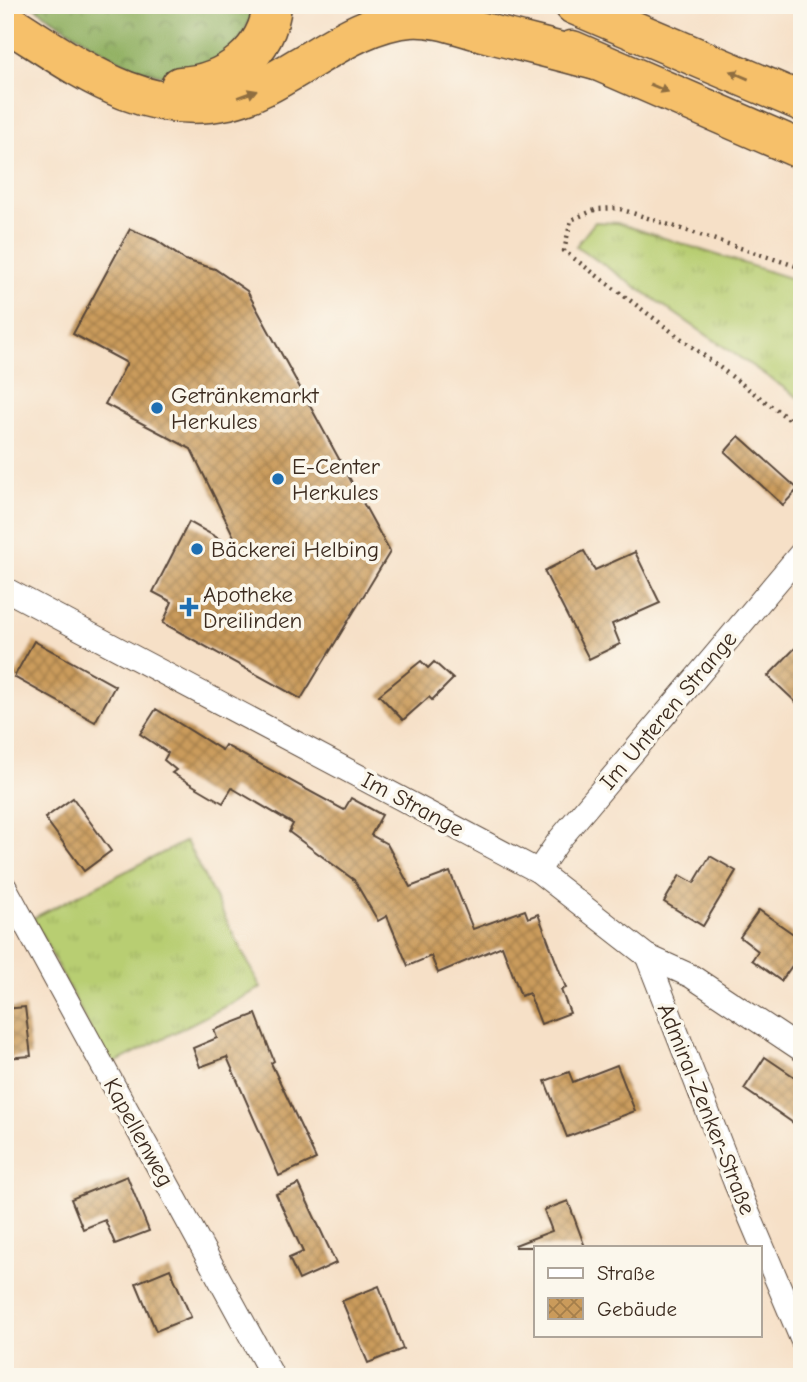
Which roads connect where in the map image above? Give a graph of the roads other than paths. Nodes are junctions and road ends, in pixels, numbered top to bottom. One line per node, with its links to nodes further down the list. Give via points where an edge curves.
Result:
1 (14, 5): 2 (highway, via 113,70 169,87 222,77 243,63 271,21)
2 (272, 5)
3 (474, 5): 6 (highway)
4 (574, 5): 7 (highway, one-way to 4)
5 (5, 21): 6 (highway, one-way to 6, via 106,83 168,104 230,100 264,87 348,38 383,23 412,18)
6 (596, 61): 8 (highway, one-way to 8)
7 (802, 102)
8 (802, 149)
9 (802, 552): 11 (street, Im Unteren Strange)
10 (5, 589): 11 (street, Im Strange)
11 (538, 871): 13 (street, Im Strange)
12 (5, 887): 16 (street, Kapellenweg)
13 (647, 956): 14 (street, Im Strange, via 691,976); 15 (street, Admiral-Zenker-Straße)
14 (802, 1050)
15 (802, 1340)
16 (273, 1377)

